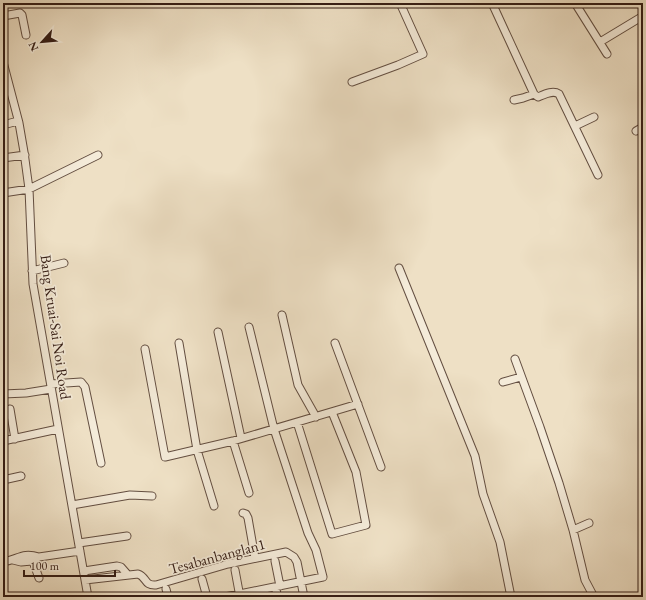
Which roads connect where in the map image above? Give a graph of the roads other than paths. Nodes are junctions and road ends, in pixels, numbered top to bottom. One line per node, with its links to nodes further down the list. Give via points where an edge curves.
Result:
1 (400, 3): 11 (street, via 423,54)
2 (492, 3): 12 (street)
3 (575, 3): 7 (street)
4 (3, 16): 6 (street, via 20,13)
5 (643, 16): 7 (street)
6 (26, 35)
7 (600, 42): 8 (street)
8 (607, 54)
9 (3, 62): 10 (street, Bang Kruai-Sai Noi Road)
10 (5, 78): 15 (street, Bang Kruai-Sai Noi Road)
11 (352, 82)
12 (534, 94): 13 (street); 17 (street, via 538,97 552,92 559,94)
13 (514, 100)
14 (594, 116): 17 (street)
15 (18, 121): 16 (street); 21 (street, Bang Kruai-Sai Noi Road)
16 (3, 125)
17 (575, 126): 23 (street)
18 (643, 127): 19 (street)
19 (636, 131)
20 (98, 155): 24 (street)
21 (25, 156): 22 (street); 24 (street, Bang Kruai-Sai Noi Road)
22 (3, 158)
23 (598, 175)
24 (29, 188): 25 (street); 28 (street, Bang Kruai-Sai Noi Road)
25 (3, 194)
26 (64, 263): 28 (street)
27 (399, 268): 85 (street, via 475,456 483,494 500,542)
28 (32, 271): 38 (street, Bang Kruai-Sai Noi Road)
29 (282, 315): 43 (street, via 298,385)
30 (249, 327): 46 (street)
31 (218, 332): 47 (street)
32 (179, 343): 51 (street)
33 (335, 344): 40 (street)
34 (145, 348): 51 (street, via 166,457)
35 (515, 359): 36 (street)
36 (521, 377): 37 (street); 62 (street, via 543,434)
37 (503, 382)
38 (51, 387): 39 (street, via 26,393); 45 (street, Bang Kruai-Sai Noi Road); 52 (street, via 81,382 85,387)
39 (3, 394)
40 (358, 404): 42 (street); 53 (street)
41 (10, 409): 48 (street)
42 (332, 412): 43 (street); 44 (street, via 356,472 366,525 332,534)
43 (316, 417): 44 (street)
44 (297, 422): 46 (street)
45 (58, 429): 48 (street); 58 (street, Bang Kruai-Sai Noi Road)
46 (274, 429): 47 (street); 75 (street, via 323,577)
47 (241, 438): 50 (street)
48 (15, 439): 49 (street)
49 (3, 441)
50 (233, 441): 51 (street); 56 (street)
51 (197, 450): 59 (street)
52 (101, 463)
53 (381, 467)
54 (21, 476): 55 (street)
55 (3, 480)
56 (249, 493)
57 (152, 496): 58 (street, via 125,496)
58 (72, 505): 64 (street, Bang Kruai-Sai Noi Road)
59 (214, 506)
60 (243, 513): 66 (street, via 248,518)
61 (589, 523): 62 (street)
62 (573, 530): 86 (street, via 585,580)
63 (128, 536): 64 (street)
64 (79, 547): 65 (street); 70 (street, Bang Kruai-Sai Noi Road)
65 (31, 557): 68 (street, via 21,562); 72 (street)
66 (255, 558): 71 (street, Tesabanbanglan1, via 151,586 142,575); 75 (street, Tesabanbanglan1, via 286,552 291,554 297,562)
67 (275, 561): 76 (street)
68 (3, 562)
69 (235, 570): 78 (street)
70 (84, 571): 71 (street, via 117,566); 74 (street, Bang Kruai-Sai Noi Road)
71 (128, 575): 74 (street, Tesabanbanglan1)
72 (39, 578)
73 (202, 579): 81 (street)
74 (85, 580): 79 (street, Bang Kruai-Sai Noi Road)
75 (301, 582): 76 (street); 84 (street, Tesabanbanglan1)
76 (278, 586): 78 (street); 83 (street)
77 (166, 589): 80 (street)
78 (240, 596): 82 (street)
79 (88, 597)
80 (168, 597)
81 (207, 597)
82 (225, 597)
83 (278, 597)
84 (304, 597)
85 (511, 597)
86 (594, 597)

